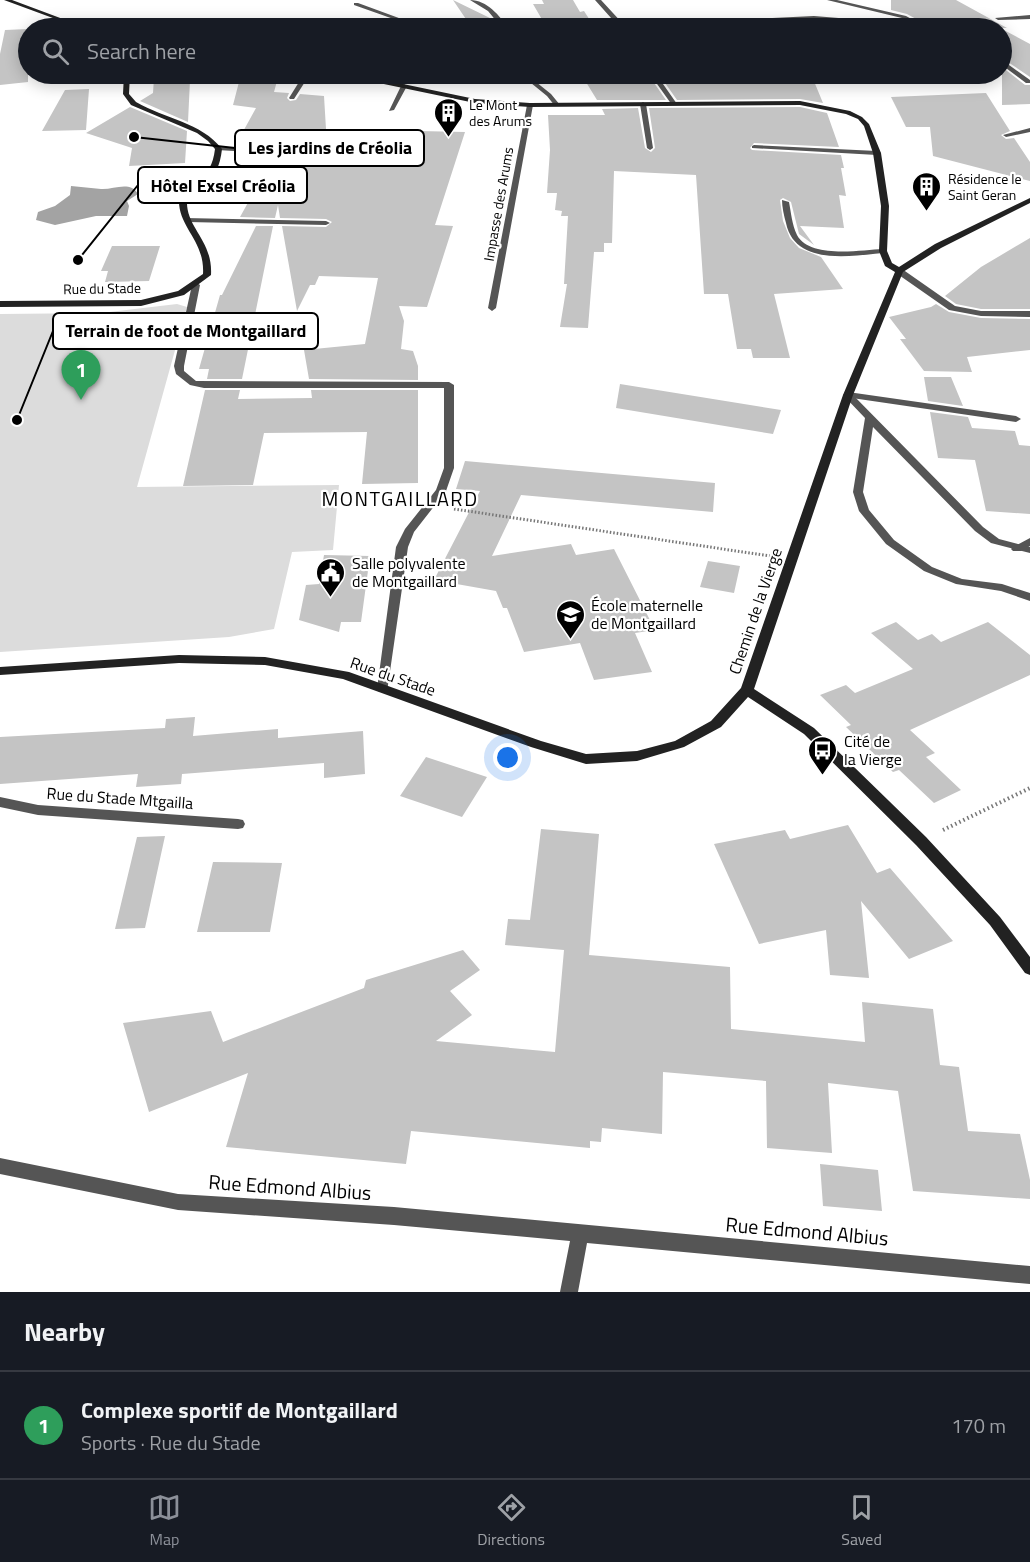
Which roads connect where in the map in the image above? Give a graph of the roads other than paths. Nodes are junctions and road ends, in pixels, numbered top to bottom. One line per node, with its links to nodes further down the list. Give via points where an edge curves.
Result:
1 (8, 0): 7 (street)
2 (473, 0): 9 (street)
3 (598, 0): 10 (street)
4 (830, 0): 11 (street)
5 (356, 4): 8 (street)
6 (1030, 17): 12 (street)
7 (57, 18)
8 (395, 18)
9 (497, 18)
10 (613, 18)
11 (906, 18)
12 (998, 18)
13 (1012, 70): 14 (street)
14 (1028, 82)
15 (126, 84): 31 (street, via 126,92 134,104 205,133)
16 (301, 84): 21 (street)
17 (390, 84): 20 (street)
18 (535, 84): 25 (street)
19 (660, 84): 23 (street)
20 (404, 86): 24 (street, via 475,101); 26 (street)
21 (292, 98)
22 (643, 104): 23 (street); 25 (street); 30 (street)
23 (674, 104): 32 (street, via 800,103 838,109 867,125)
24 (530, 105): 25 (street); 42 (street, Impasse des Arums)
25 (557, 105)
26 (391, 110)
27 (1030, 130): 28 (street)
28 (1006, 135)
29 (754, 147): 32 (street)
30 (650, 148)
31 (219, 149): 33 (street); 36 (street, via 212,173 184,200)
32 (877, 153): 38 (street, via 885,206)
33 (318, 154)
34 (1030, 200): 39 (street, via 938,246)
35 (785, 202): 38 (street, via 794,237 801,245 836,254)
36 (188, 220): 37 (street); 40 (street, via 210,263 207,275)
37 (326, 223)
38 (883, 250): 39 (street, via 888,264)
39 (899, 272): 43 (street, via 952,308 984,314); 44 (street, Chemin de la Vierge)
40 (196, 285): 41 (street, Rue du Stade, via 141,303); 52 (street, via 179,366 179,372 193,383 449,385 449,468 441,491 409,531 402,547)
41 (0, 304)
42 (492, 308)
43 (1030, 314)
44 (848, 395): 45 (street); 46 (street); 53 (street, Chemin de la Vierge)
45 (870, 418): 48 (street, via 979,529 995,541); 50 (street, via 858,492 864,511 890,542 928,569 960,582)
46 (1016, 419)
47 (1030, 541): 48 (street)
48 (1017, 549): 49 (street)
49 (1030, 550)
50 (1030, 597)
51 (0, 671): 52 (street, Rue du Stade, via 179,659 265,661 345,675)
52 (383, 689): 53 (street, Rue du Stade, via 586,759 637,756 680,744 716,724)
53 (747, 690): 56 (street, Chemin de la Vierge, via 809,731 921,841 995,921)
54 (0, 802): 55 (street, Rue du Stade Mtgailla, via 38,810)
55 (238, 824)
56 (1030, 969)
57 (0, 1166): 58 (street, Rue Edmond Albius, via 178,1202)
58 (580, 1233): 59 (street, Rue Edmond Albius); 60 (street)
59 (1030, 1275)
60 (569, 1292)

